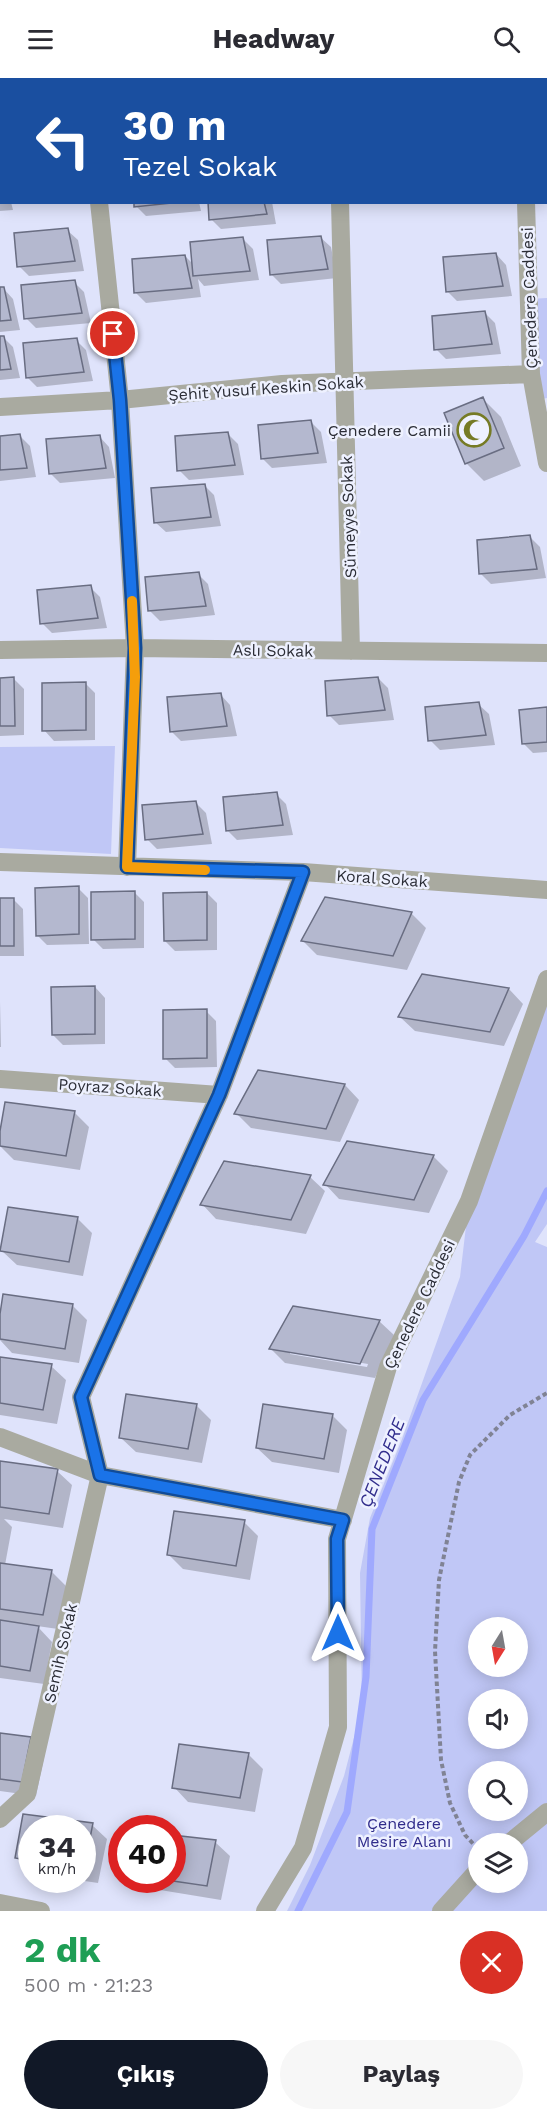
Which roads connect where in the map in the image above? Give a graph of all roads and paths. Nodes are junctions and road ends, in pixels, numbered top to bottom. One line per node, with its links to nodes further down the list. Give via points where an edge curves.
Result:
1 (99, 204): 6 (street)
2 (340, 204): 5 (street, Sümeyye Sokak)
3 (526, 204): 4 (street, Çenedere Caddesi)
4 (531, 374): 5 (street, Şehit Yusuf Keskin Sokak); 8 (street, Çenedere Caddesi)
5 (344, 382): 6 (street, Şehit Yusuf Keskin Sokak); 11 (street, Sümeyye Sokak)
6 (120, 400): 7 (street, Şehit Yusuf Keskin Sokak); 9 (street)
7 (0, 407)
8 (547, 464)
9 (135, 648): 10 (street, Aslı Sokak); 11 (street, Aslı Sokak); 14 (street)
10 (0, 650)
11 (351, 651): 12 (street, Aslı Sokak)
12 (547, 653)
13 (0, 862): 14 (street, Koral Sokak)
14 (127, 867): 15 (street, Koral Sokak)
15 (303, 872): 16 (street, Koral Sokak); 19 (street)
16 (547, 890)
17 (547, 979): 23 (street, Çenedere Caddesi, via 469,1201 388,1367)
18 (0, 1079): 19 (street, Poyraz Sokak)
19 (219, 1095): 22 (street, via 81,1397)
20 (547, 1393): 27 (path, via 510,1415 470,1455 459,1482 439,1580 435,1651 441,1760 450,1803)
21 (0, 1437): 22 (street)
22 (100, 1475): 23 (street); 25 (street, Semih Sokak, via 27,1794)
23 (343, 1520): 31 (street, Çenedere Caddesi, via 337,1539 338,1727 303,1848)
24 (547, 1812): 26 (street)
25 (0, 1819)
26 (521, 1833)
27 (468, 1838)
28 (468, 1881): 32 (street)
29 (0, 1903): 30 (street)
30 (41, 1911)
31 (265, 1911)
32 (441, 1911)

